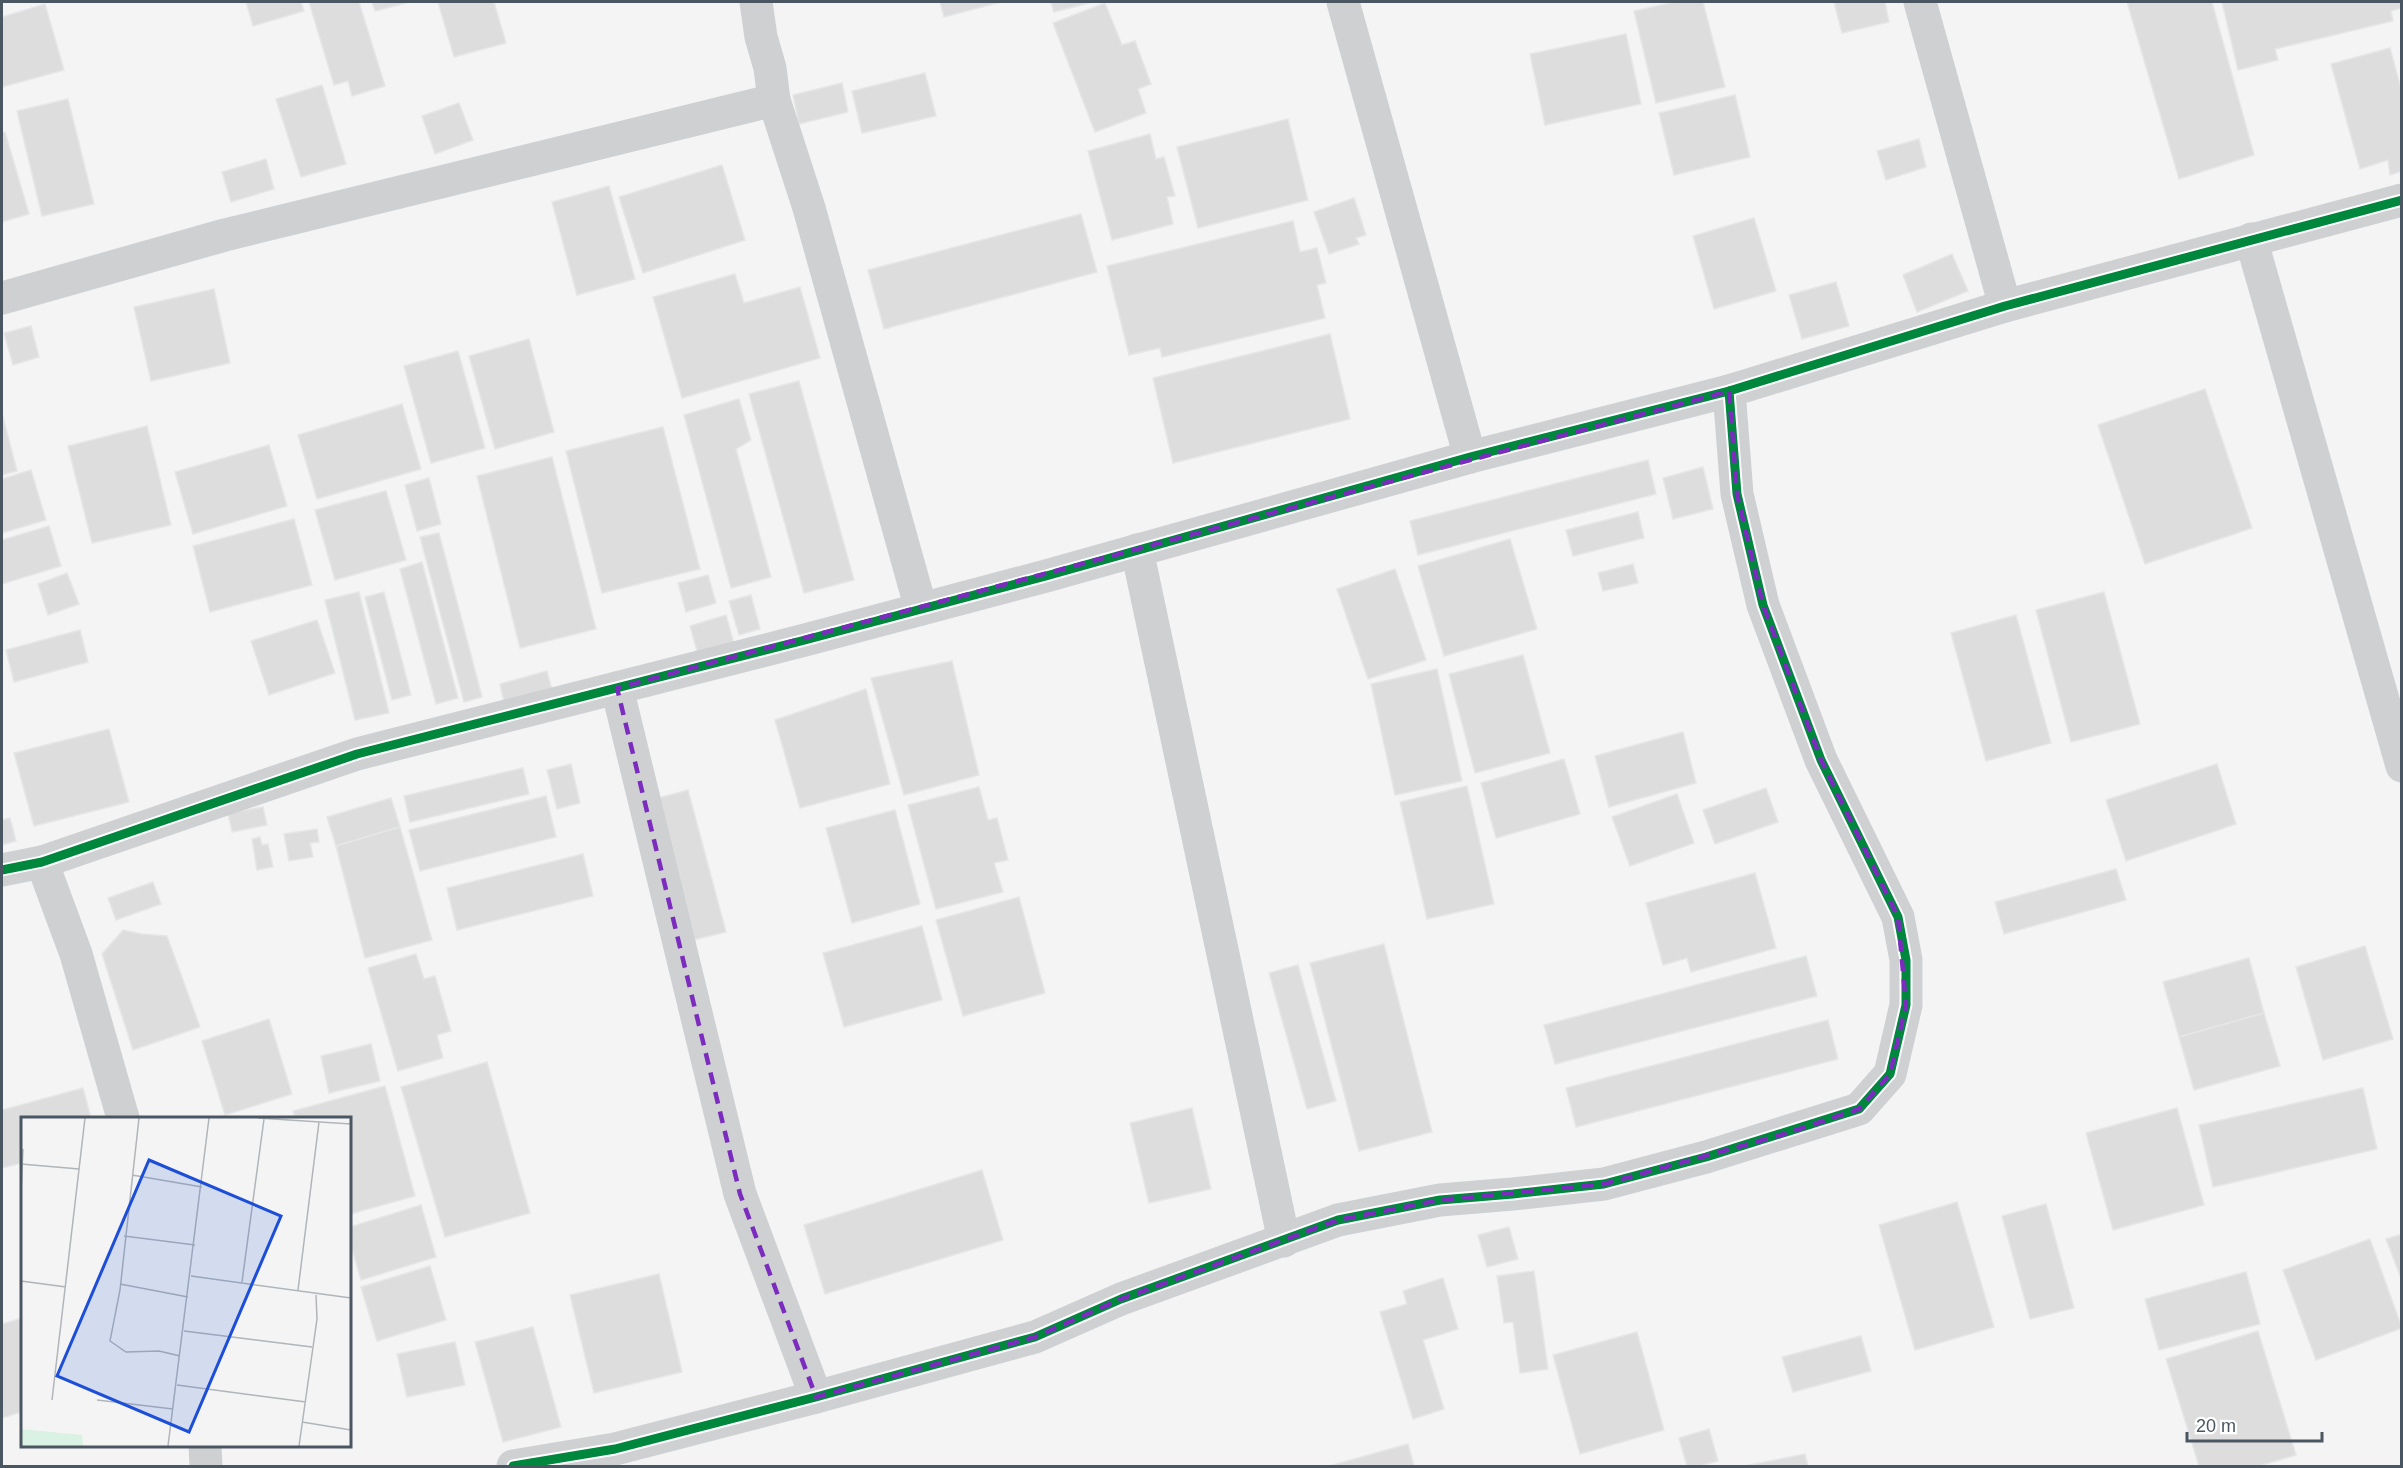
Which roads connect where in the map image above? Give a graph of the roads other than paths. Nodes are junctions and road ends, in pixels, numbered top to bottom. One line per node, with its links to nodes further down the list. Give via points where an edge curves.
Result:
1 (756, 2): 4 (street)
2 (1343, 2): 10 (street)
3 (1920, 2): 8 (street)
4 (774, 100): 7 (street, via 225,235); 12 (street, via 809,208)
5 (2402, 200): 6 (street)
6 (2251, 239): 8 (street); 14 (street)
7 (2, 298)
8 (2005, 306): 9 (street)
9 (1729, 392): 10 (street); 18 (street, via 1737,494 1763,605 1821,760 1898,917 1906,960 1906,1005 1890,1074 1859,1109 1706,1157 1604,1184 1440,1200 1361,1215)
10 (1470, 457): 11 (street)
11 (1137, 550): 12 (street); 18 (street)
12 (921, 609): 13 (street)
13 (617, 688): 15 (street, via 357,754); 19 (street, via 741,1194)
14 (2402, 766)
15 (42, 862): 16 (street); 17 (street, via 76,954)
16 (2, 870)
17 (122, 1117)
18 (1284, 1241): 19 (street, via 1121,1299 1035,1337)
19 (816, 1397): 22 (street, via 615,1449)
20 (205, 1447): 21 (street)
21 (206, 1467)
22 (513, 1467)

